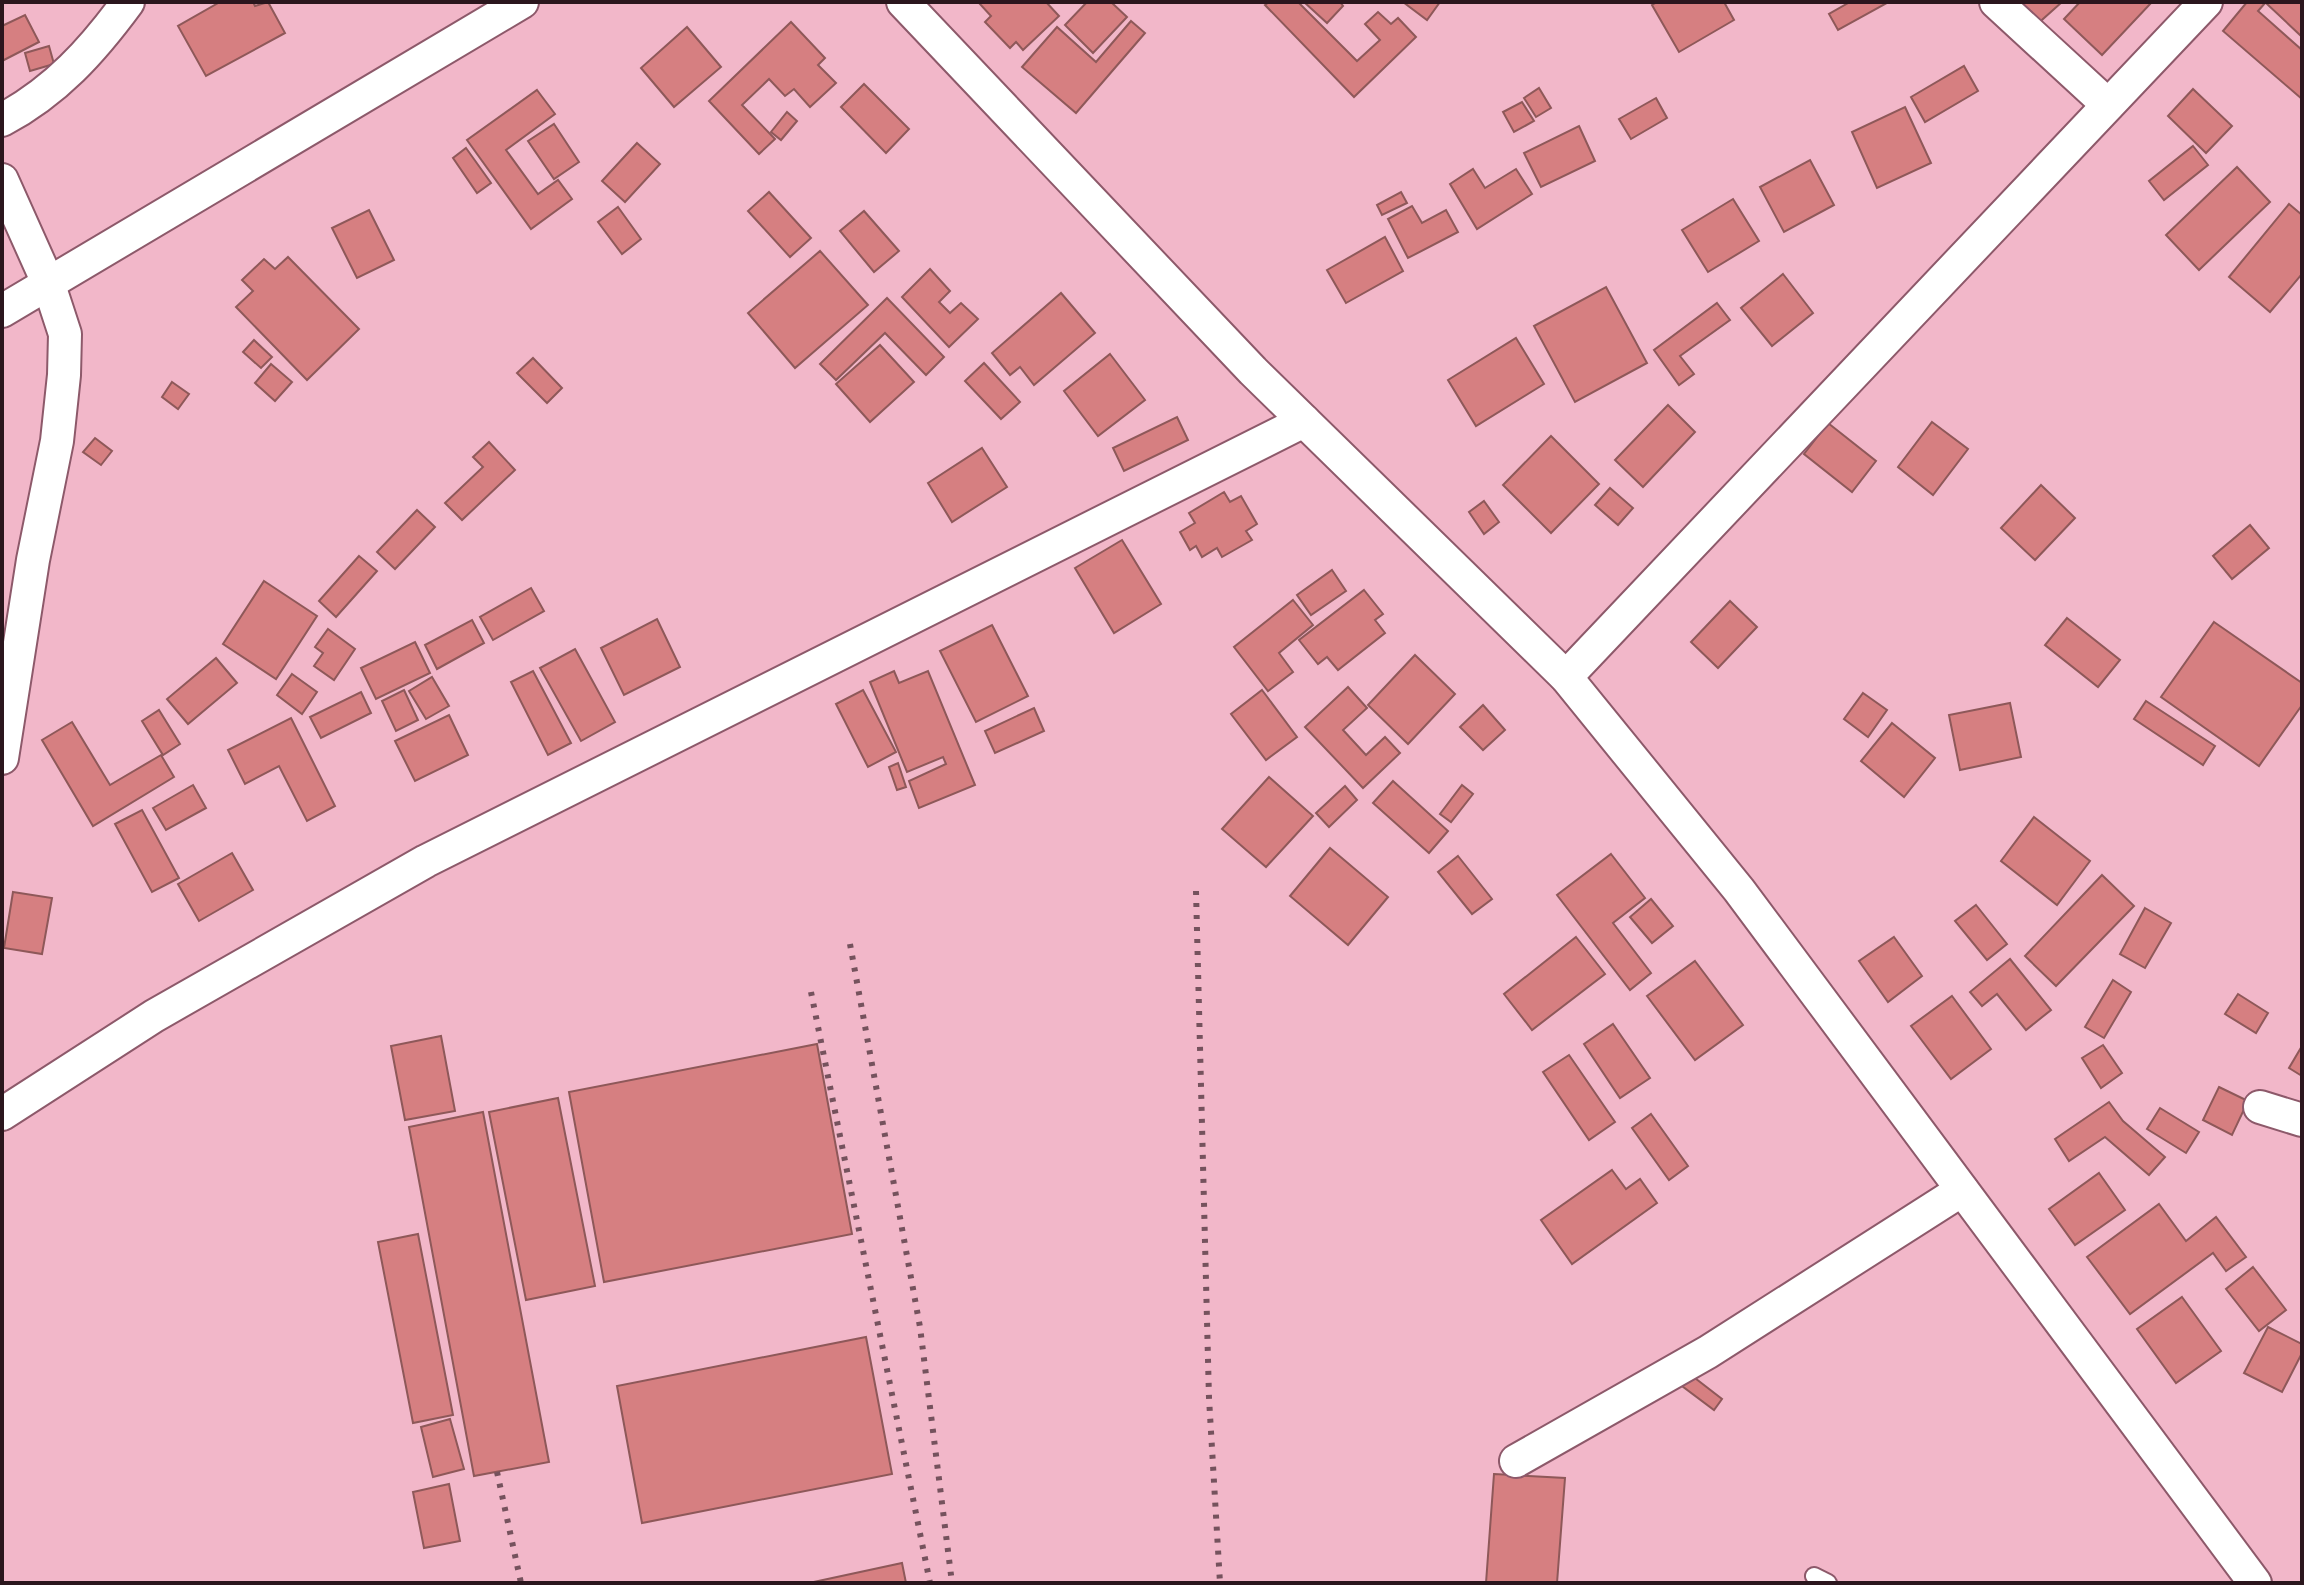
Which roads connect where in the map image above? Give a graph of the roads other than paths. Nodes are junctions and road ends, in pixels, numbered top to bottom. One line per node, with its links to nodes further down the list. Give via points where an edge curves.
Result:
1 (128, 2): 7 (street, via 64,79)
2 (522, 2): 9 (street)
3 (903, 2): 11 (street)
4 (1996, 2): 6 (street)
5 (2206, 2): 6 (street)
6 (2108, 105): 12 (street)
7 (2, 120)
8 (2, 180): 9 (street)
9 (49, 285): 10 (street); 13 (street, via 65,334 64,375)
10 (2, 311)
11 (1304, 421): 12 (street); 15 (street, via 426,861 154,1016)
12 (1566, 677): 17 (street, via 1739,890)
13 (2, 758)
14 (2260, 1107): 16 (street)
15 (2, 1114)
16 (2302, 1120)
17 (1962, 1190): 18 (street, via 1708,1352); 19 (street)
18 (1516, 1461)
19 (2255, 1583)

